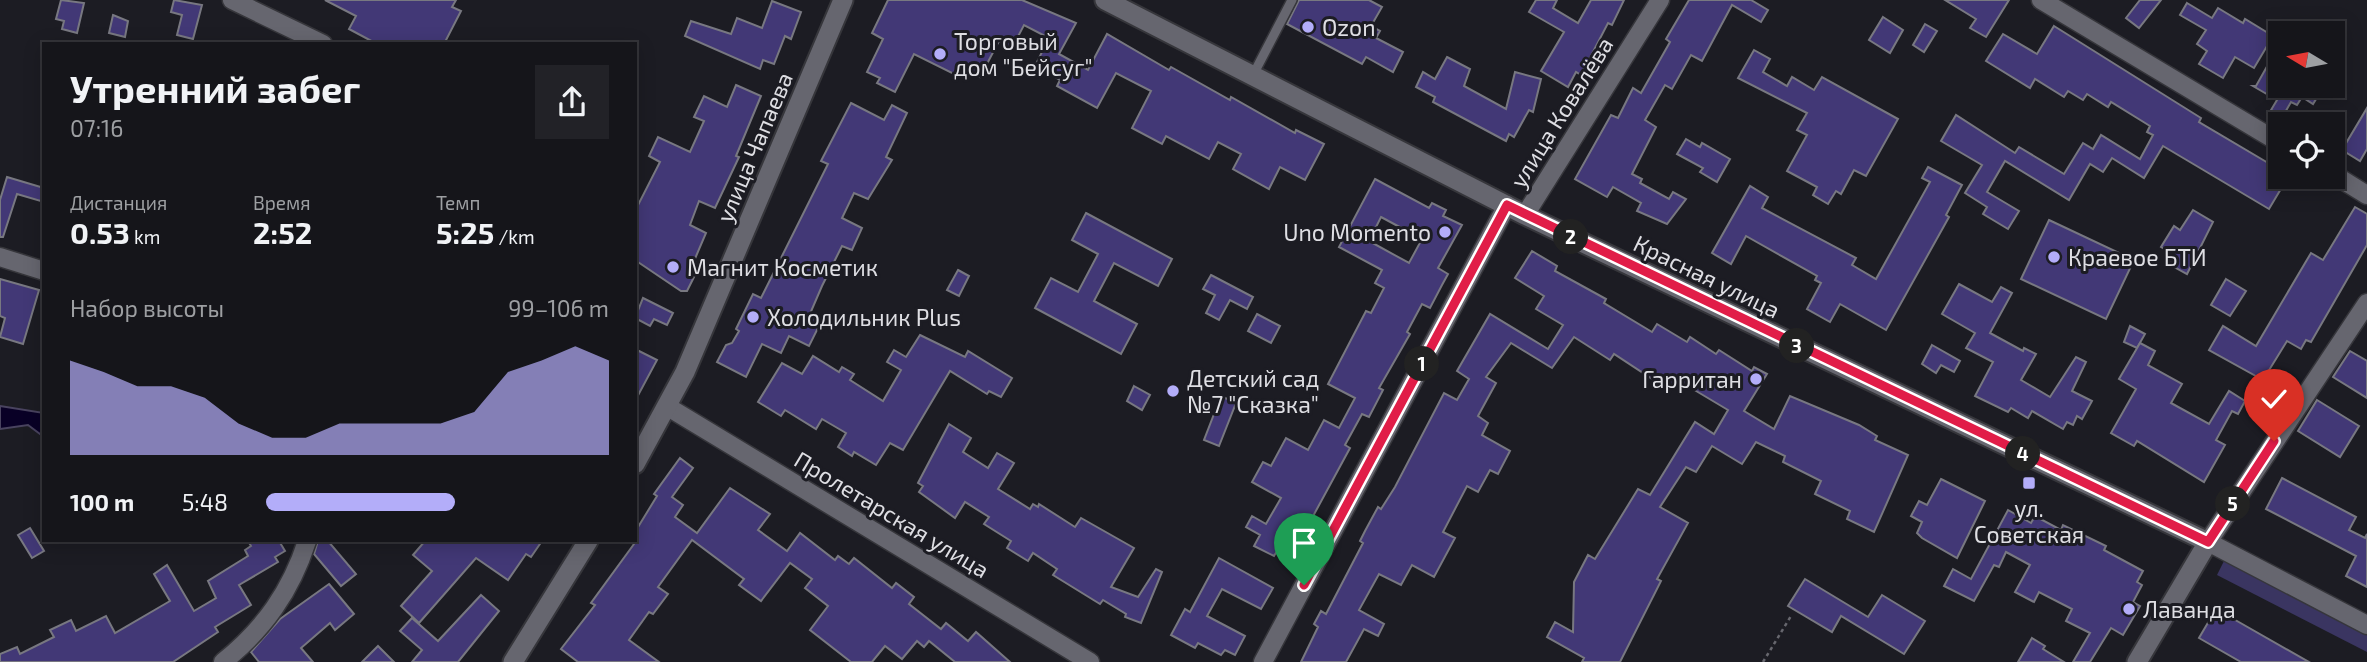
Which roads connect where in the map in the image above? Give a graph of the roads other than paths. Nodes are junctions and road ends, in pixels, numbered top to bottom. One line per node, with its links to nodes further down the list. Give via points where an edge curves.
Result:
1 (232, 0): 7 (street)
2 (843, 0): 17 (street, улица Чапаева)
3 (1105, 0): 8 (street, Красная улица)
4 (1292, 0): 8 (lane)
5 (1660, 0): 13 (street, улица Ковалёва)
6 (2041, 0): 9 (street)
7 (319, 42)
8 (1253, 75): 12 (street, Красная улица)
9 (2268, 136)
10 (2345, 181): 11 (street)
11 (2367, 195)
12 (1507, 205): 13 (street, Красная улица); 26 (street, улица Ковалёва)
13 (1525, 215): 21 (street, Красная улица)
14 (0, 257): 15 (street)
15 (42, 270)
16 (2367, 303): 21 (street)
17 (668, 407): 18 (street, улица Чапаева); 25 (street, Пролетарская улица)
18 (637, 458)
19 (307, 542): 23 (street, via 280,603)
20 (587, 542): 24 (street)
21 (2208, 542): 22 (street, Красная улица); 27 (street)
22 (2367, 625)
23 (223, 662)
24 (513, 662)
25 (1090, 662)
26 (1263, 662)
27 (2137, 662)

